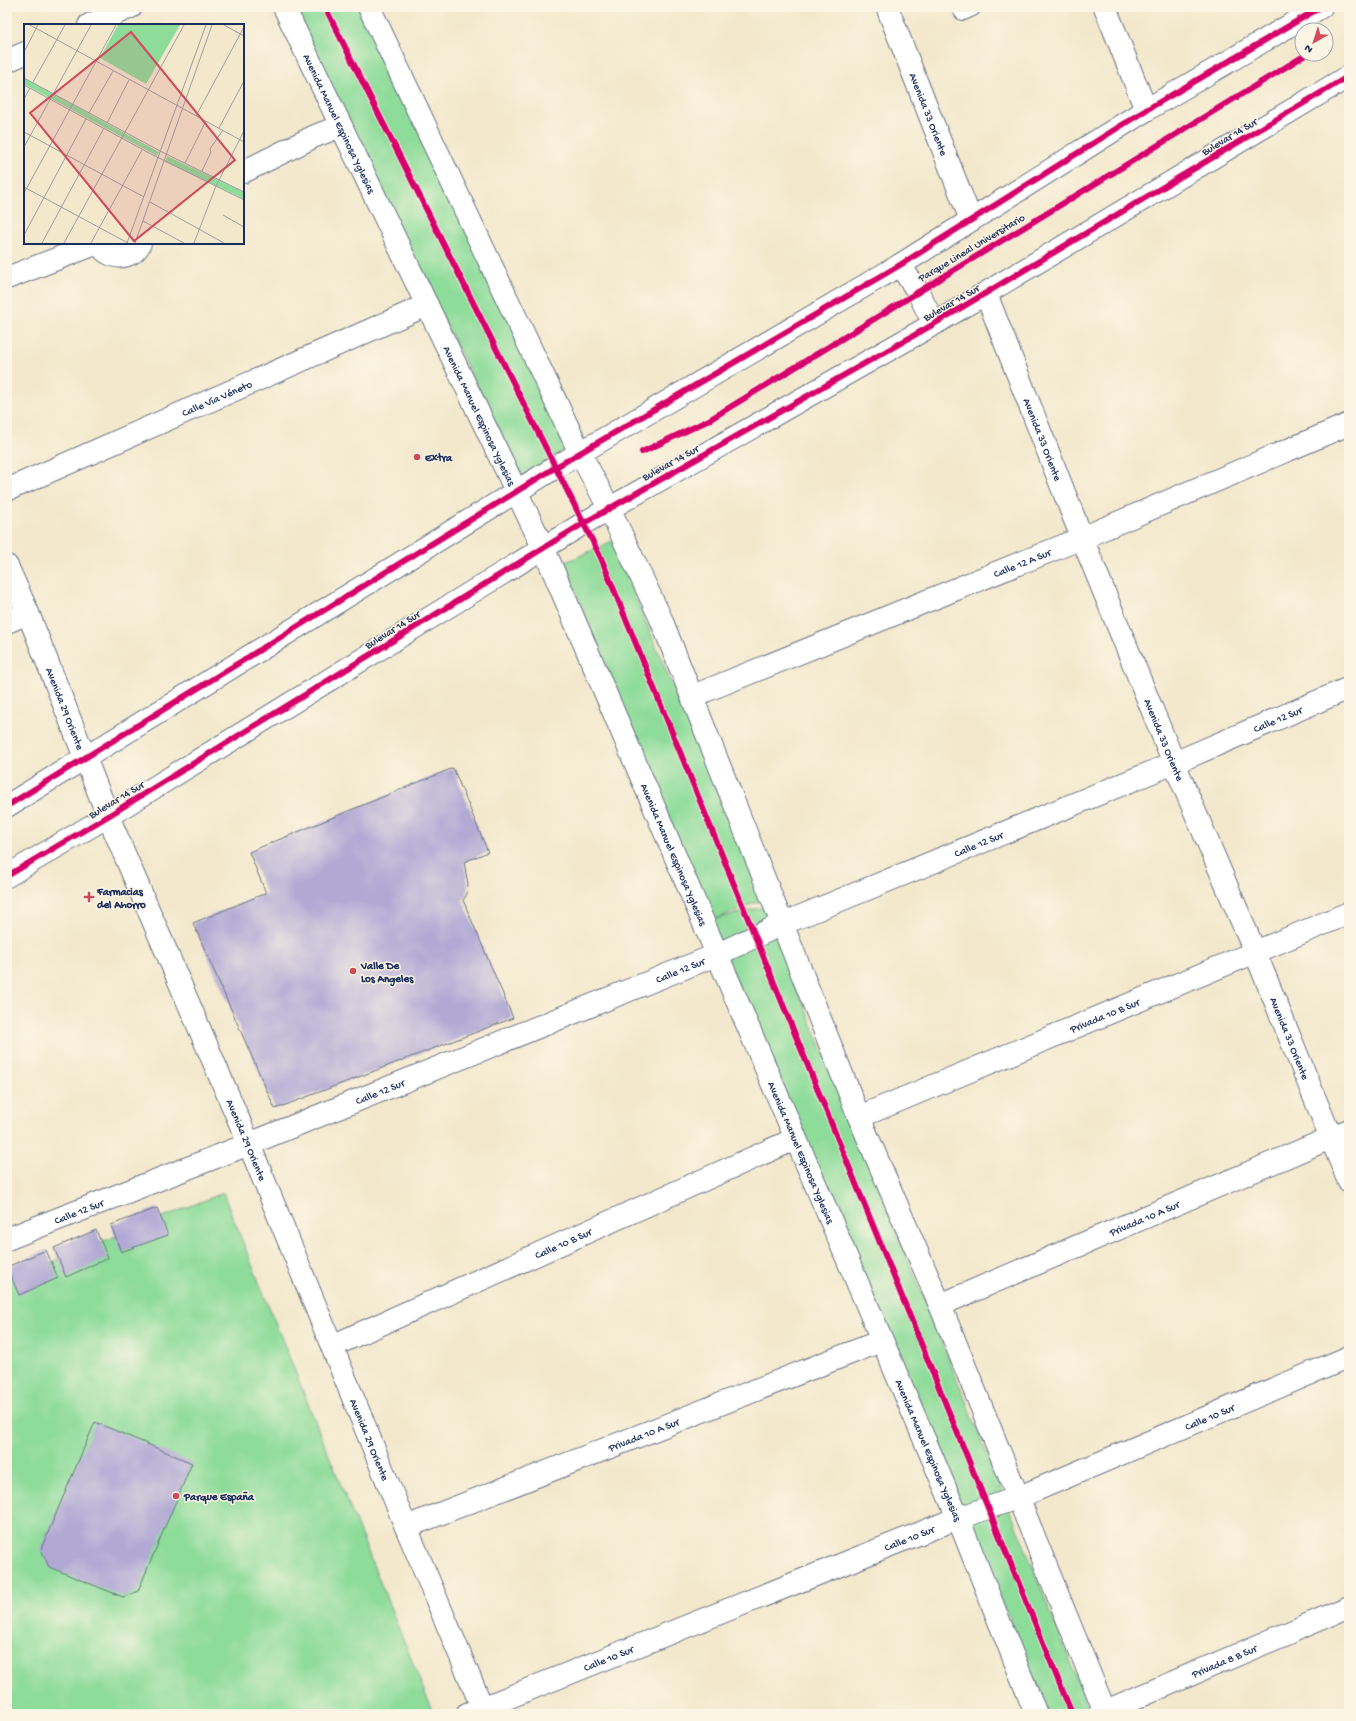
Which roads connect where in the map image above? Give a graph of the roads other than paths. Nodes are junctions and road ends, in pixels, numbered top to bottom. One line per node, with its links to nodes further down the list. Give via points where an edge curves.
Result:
1 (131, 7): 9 (street)
2 (284, 7): 14 (street, Avenida Manuel Espinosa Yglesias)
3 (369, 7): 26 (street)
4 (887, 7): 16 (street, Avenida 33 Oriente)
5 (961, 7): 6 (lane, via 963,11)
6 (972, 7)
7 (1105, 7): 13 (street)
8 (1321, 7): 13 (street)
9 (91, 24)
10 (24, 53): 11 (street)
11 (7, 61)
12 (1349, 76): 22 (street, Bulevar 14 Sur)
13 (1146, 110): 16 (street)
14 (341, 126): 15 (street); 23 (street, Avenida Manuel Espinosa Yglesias)
15 (244, 172)
16 (971, 220): 20 (street)
17 (95, 244): 21 (street)
18 (99, 244): 19 (street, via 106,252 118,257 130,255)
19 (140, 244)
20 (900, 264): 24 (street); 26 (street)
21 (7, 278)
22 (986, 294): 24 (street, Bulevar 14 Sur); 30 (street, Avenida 33 Oriente)
23 (427, 305): 27 (street, Calle Vía Véneto); 28 (street, Avenida Manuel Espinosa Yglesias)
24 (934, 324): 29 (street, Bulevar 14 Sur)
25 (1349, 424): 30 (street, Calle 12 A Sur)
26 (580, 453): 28 (street); 29 (street)
27 (7, 490)
28 (516, 492): 31 (street, Avenida Manuel Espinosa Yglesias); 37 (street)
29 (609, 508): 31 (street, Bulevar 14 Sur); 36 (street, via 661,619)
30 (1082, 538): 36 (street, Calle 12 A Sur); 38 (street, Avenida 33 Oriente)
31 (543, 547): 40 (street, Bulevar 14 Sur); 45 (street, Avenida Manuel Espinosa Yglesias)
32 (7, 566): 33 (street, Avenida 29 Oriente)
33 (28, 613): 34 (street); 37 (street, Avenida 29 Oriente)
34 (7, 622)
35 (1349, 688): 38 (street, Calle 12 Sur)
36 (693, 696): 43 (street)
37 (84, 758): 39 (street); 40 (street, Avenida 29 Oriente)
38 (1174, 763): 43 (street, Calle 12 Sur); 44 (street, Avenida 33 Oriente)
39 (7, 806)
40 (108, 816): 41 (street, Bulevar 14 Sur); 49 (street, Avenida 29 Oriente)
41 (7, 876)
42 (1349, 913): 44 (street, Privada 10 B Sur)
43 (782, 924): 45 (street, Calle 12 Sur); 46 (street)
44 (1256, 952): 46 (street, Privada 10 B Sur); 47 (street, Avenida 33 Oriente)
45 (716, 955): 48 (street, Avenida Manuel Espinosa Yglesias); 49 (street, Calle 12 Sur)
46 (859, 1117): 52 (street)
47 (1340, 1134): 50 (street, Avenida 33 Oriente); 52 (street, Privada 10 A Sur)
48 (795, 1139): 53 (street, Avenida Manuel Espinosa Yglesias); 54 (street, Calle 10 B Sur)
49 (249, 1144): 51 (street, Calle 12 Sur); 54 (street, Avenida 29 Oriente)
50 (1349, 1182)
51 (7, 1239)
52 (940, 1305): 56 (street)
53 (881, 1341): 57 (street, Avenida Manuel Espinosa Yglesias); 58 (street, Privada 10 A Sur)
54 (332, 1346): 58 (street, Avenida 29 Oriente)
55 (1349, 1357): 56 (street, Calle 10 Sur)
56 (1018, 1498): 57 (street, Calle 10 Sur); 61 (street)
57 (958, 1518): 60 (street, Calle 10 Sur); 62 (street, Avenida Manuel Espinosa Yglesias)
58 (406, 1527): 60 (street, Avenida 29 Oriente)
59 (1349, 1607): 61 (street, Privada 8 B Sur)
60 (478, 1712)
61 (1103, 1713)
62 (1036, 1714)

